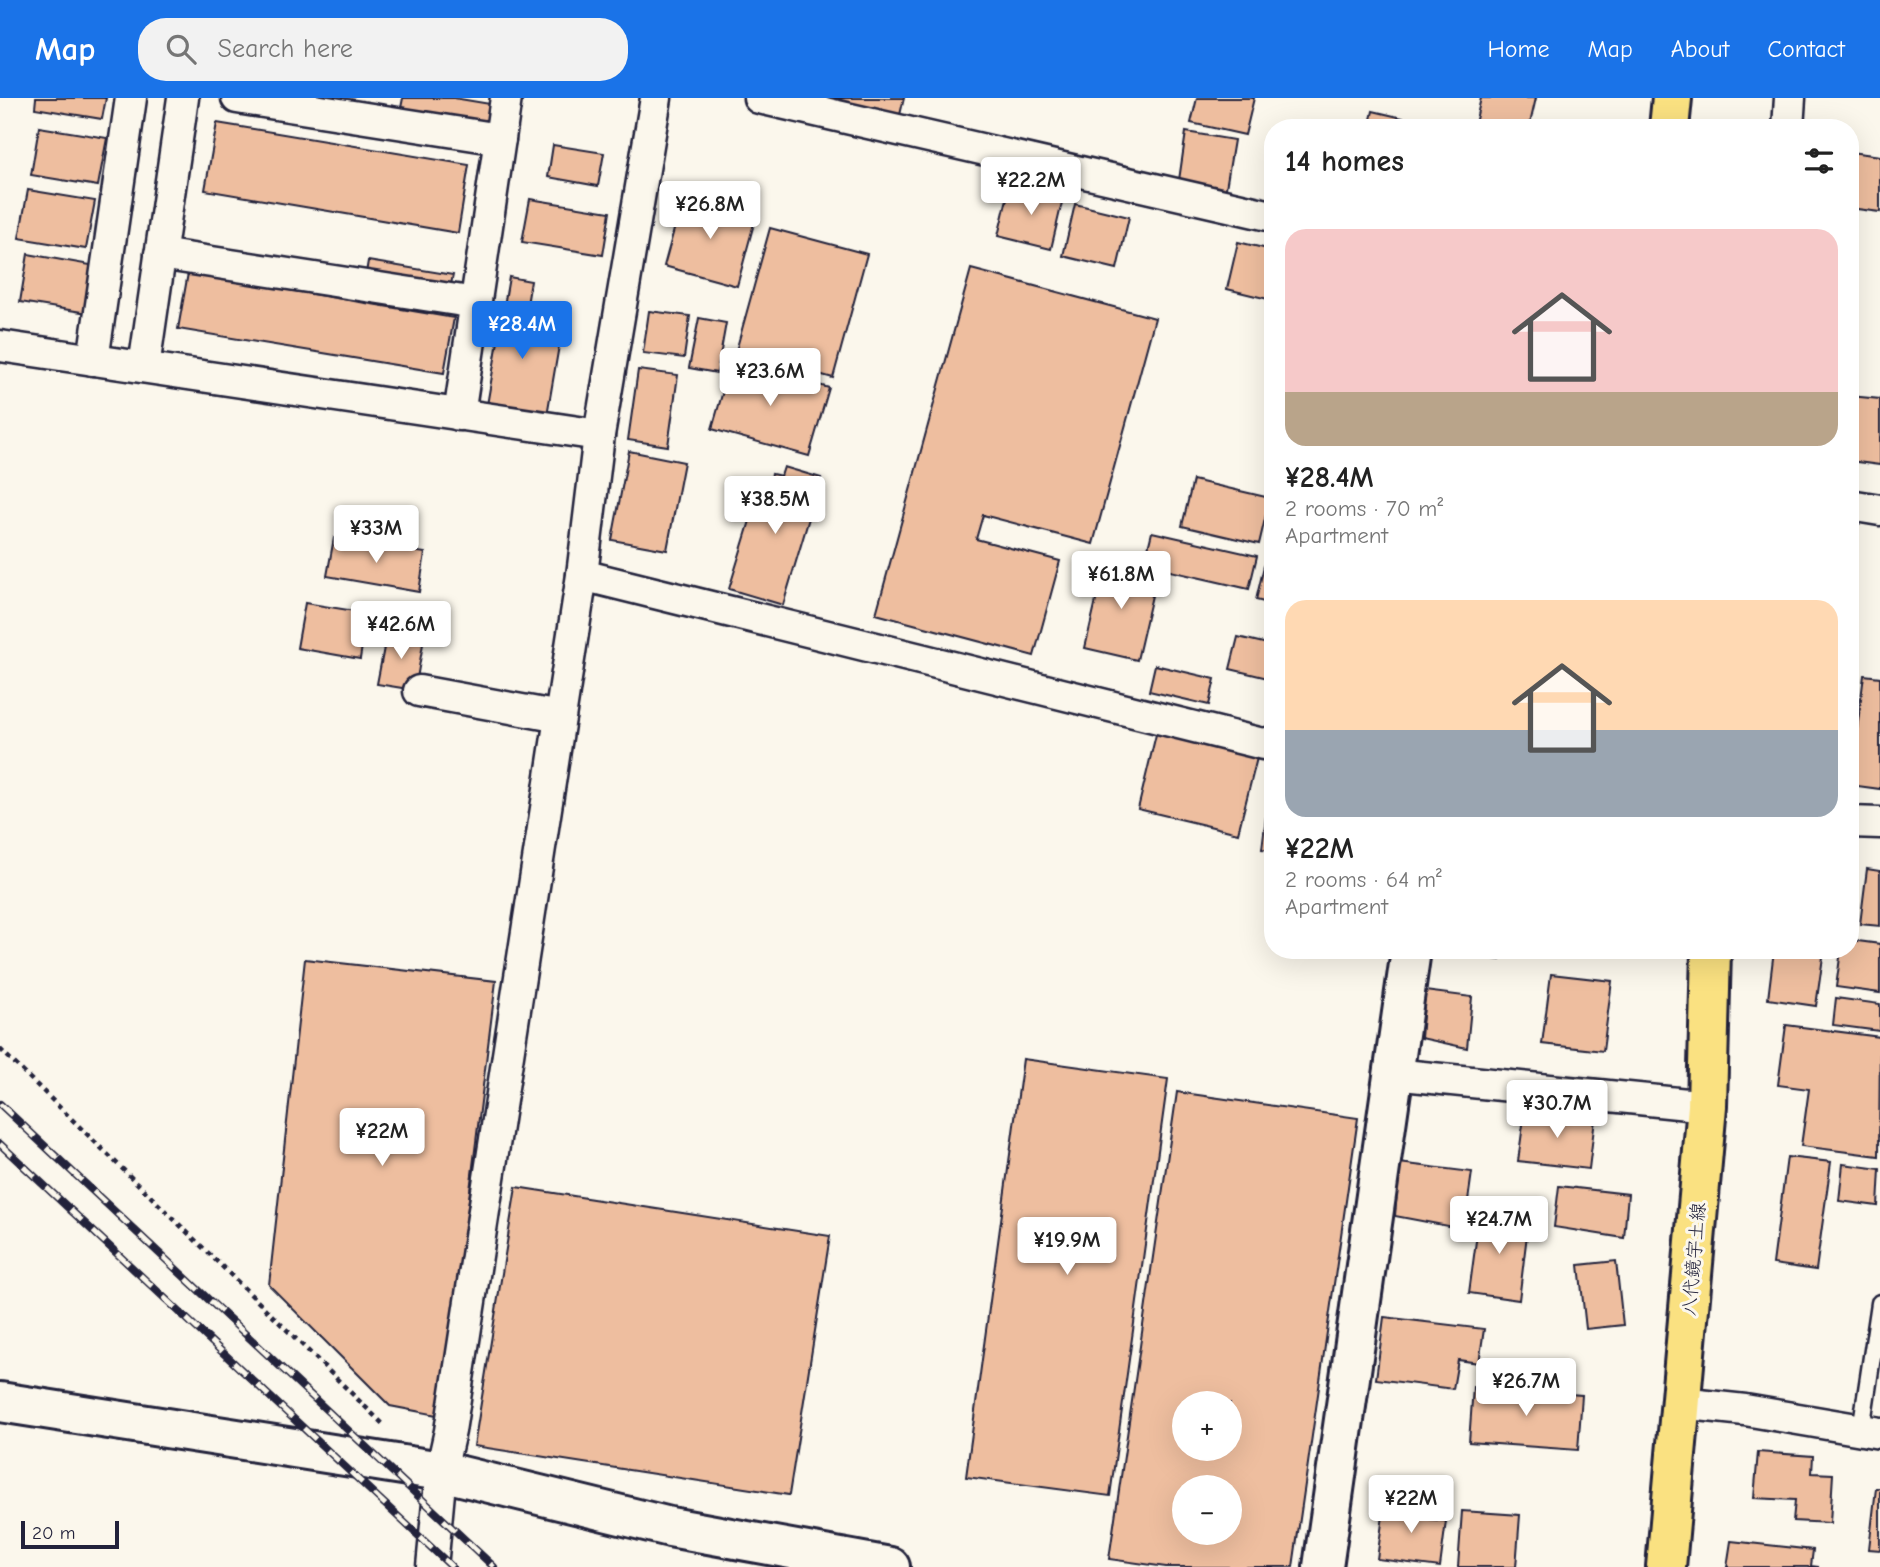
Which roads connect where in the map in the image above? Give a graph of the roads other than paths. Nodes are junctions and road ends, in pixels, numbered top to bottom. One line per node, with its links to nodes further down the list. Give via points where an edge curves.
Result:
1 (131, 98): 16 (street)
2 (183, 98): 13 (street)
3 (237, 98): 11 (street)
4 (506, 98): 11 (street)
5 (656, 98): 19 (street)
6 (759, 98): 12 (street)
7 (1672, 98): 9 (main road)
8 (1790, 98): 10 (street)
9 (1670, 119)
10 (1789, 119)
11 (500, 139): 14 (street)
12 (1264, 214)
13 (160, 254): 14 (street); 17 (street)
14 (476, 303): 18 (street)
15 (0, 346): 16 (street)
16 (93, 360): 17 (street)
17 (144, 367): 18 (street)
18 (458, 415): 19 (street)
19 (599, 435): 22 (street)
20 (1859, 506): 21 (street)
21 (1880, 510)
22 (582, 575): 24 (street); 25 (street)
23 (419, 691): 24 (street)
24 (560, 717): 36 (street)
25 (1264, 744)
26 (1859, 822): 27 (street)
27 (1880, 823)
28 (1410, 959): 30 (street)
29 (1711, 959): 31 (main road, 八代鏡宇土線)
30 (1393, 1074): 31 (street); 39 (street)
31 (1707, 1106): 34 (main road, 八代鏡宇土線)
32 (1880, 1303): 35 (lane)
33 (0, 1402): 36 (street)
34 (1680, 1403): 35 (street); 40 (main road, 八代鏡宇土線)
35 (1871, 1431)
36 (442, 1471): 37 (street); 38 (street, via 670,1527)
37 (432, 1567)
38 (890, 1567)
39 (1323, 1567)
40 (1667, 1567)

